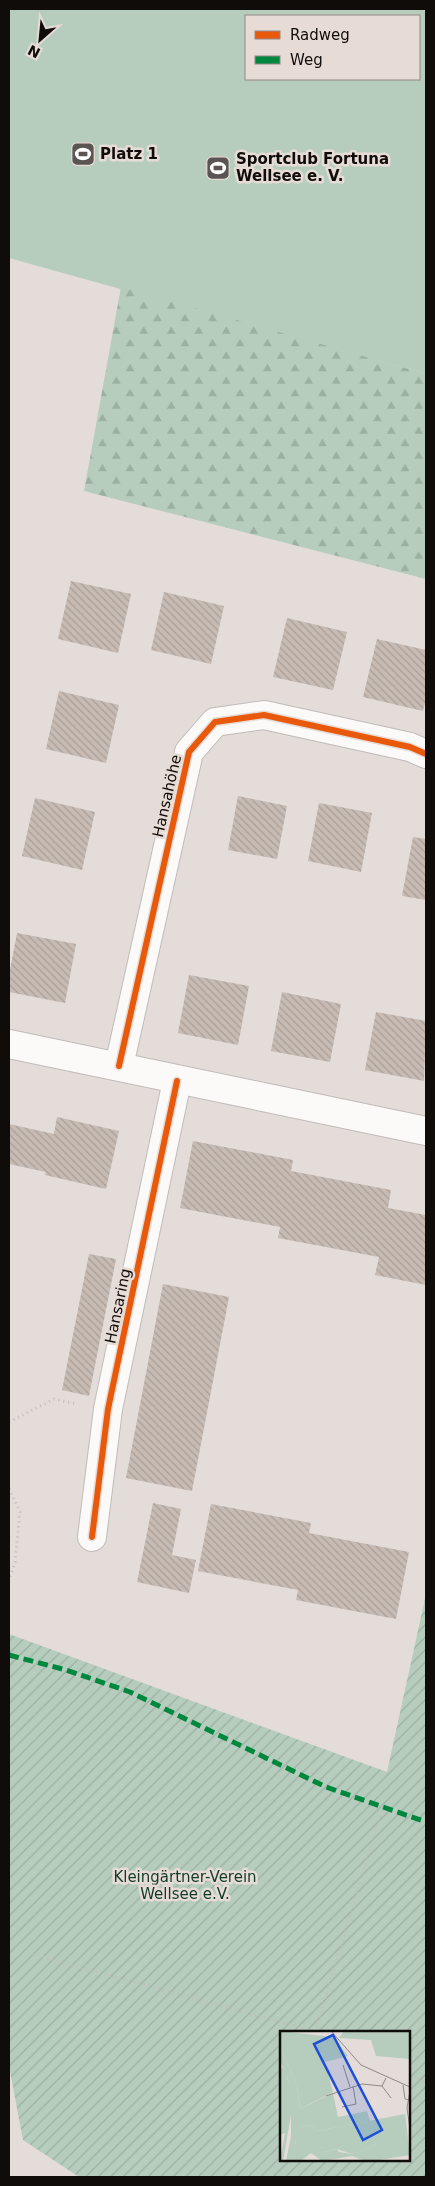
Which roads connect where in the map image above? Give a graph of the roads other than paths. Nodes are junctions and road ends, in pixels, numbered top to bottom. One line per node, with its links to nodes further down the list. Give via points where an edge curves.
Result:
1 (426, 754): 3 (street, Hansahöhe, via 410,747 264,715 215,722 189,752)
2 (9, 1044): 3 (street)
3 (119, 1066): 4 (street)
4 (178, 1081): 5 (street); 6 (street, Hansaring, via 108,1409)
5 (426, 1131)
6 (92, 1537)

